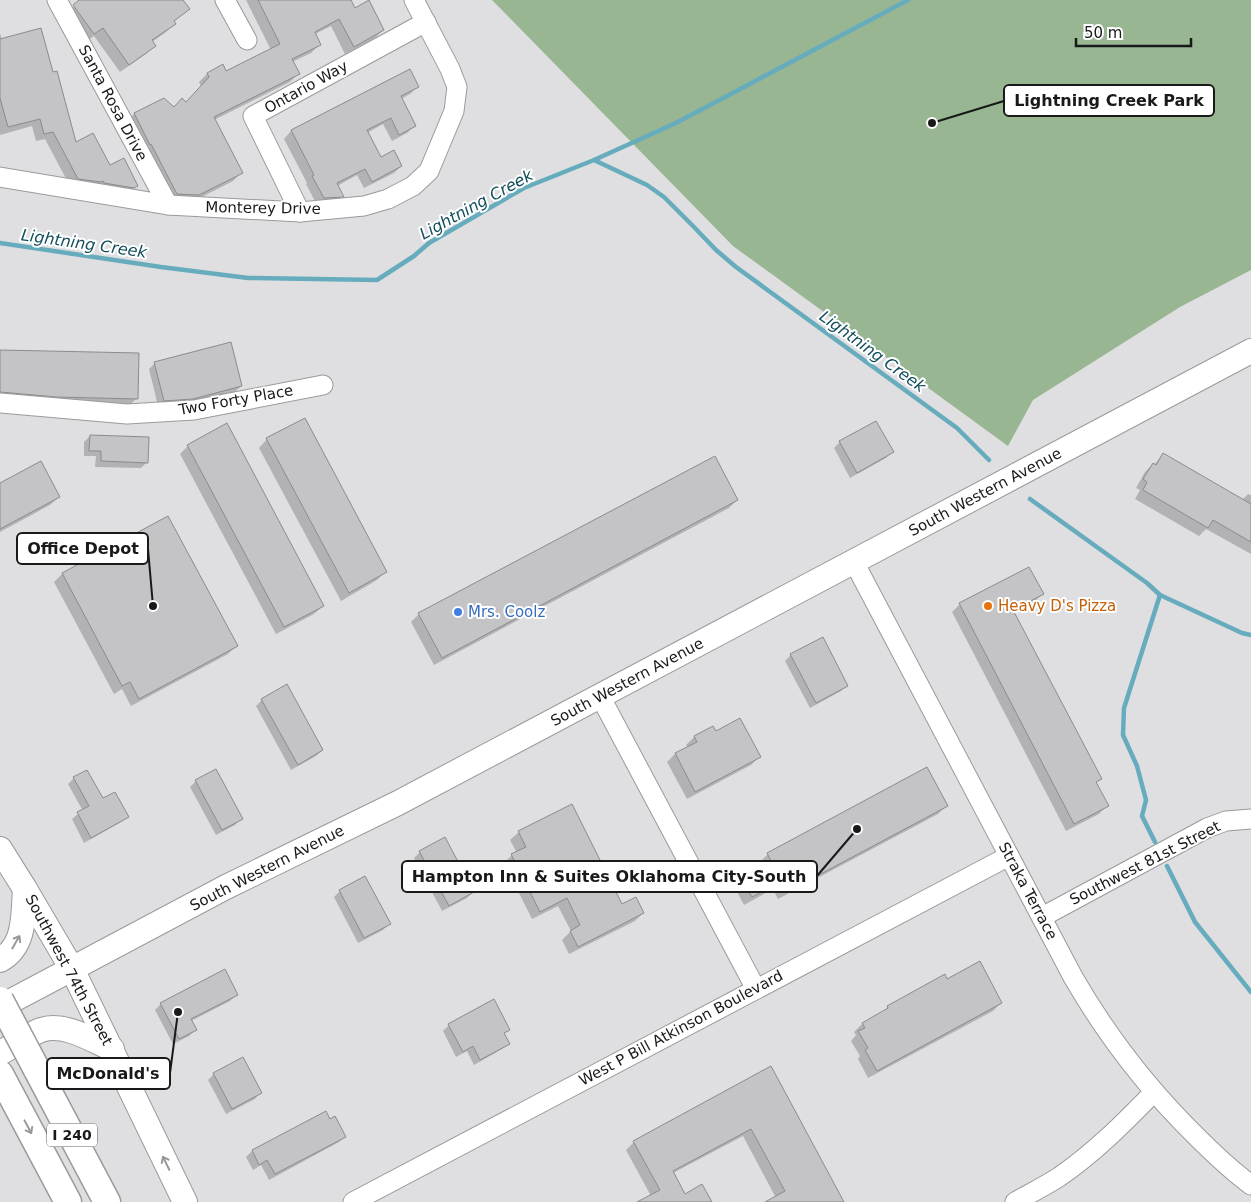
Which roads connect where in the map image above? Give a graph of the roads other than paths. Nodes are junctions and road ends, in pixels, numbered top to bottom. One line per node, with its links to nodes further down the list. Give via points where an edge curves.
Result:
1 (57, 0): 8 (street, Santa Rosa Drive)
2 (225, 0): 5 (street)
3 (414, 0): 4 (street)
4 (426, 22): 9 (street, Monterey Drive, via 457,87 454,111 430,171 413,186 388,199 364,206); 9 (street, Ontario Way, via 253,116)
5 (247, 40)
6 (0, 161): 7 (street)
7 (5, 178): 8 (street, Monterey Drive)
8 (168, 205): 9 (street, Monterey Drive)
9 (300, 212)
10 (1251, 351): 13 (main road, South Western Avenue)
11 (323, 385): 12 (street, Two Forty Place, via 194,410 127,414)
12 (0, 403)
13 (854, 562): 14 (main road, South Western Avenue); 17 (street, Straka Terrace)
14 (600, 696): 21 (main road, South Western Avenue); 22 (street)
15 (1251, 819): 19 (street, Southwest 81st Street, via 1226,821 1207,828)
16 (0, 849): 18 (main road, Southwest 74th Street)
17 (1009, 856): 19 (street, Straka Terrace); 22 (street, West P Bill Atkinson Boulevard)
18 (25, 889): 20 (main road, one-way to 18, via 17,945 22,931); 21 (main road, Southwest 74th Street)
19 (1042, 917): 28 (street, Straka Terrace, via 1086,1000)
20 (0, 960)
21 (72, 969): 24 (main road, South Western Avenue); 25 (main road, Southwest 74th Street)
22 (756, 989): 33 (street, West P Bill Atkinson Boulevard)
23 (0, 1000): 31 (highway, I 240, bridge)
24 (0, 1007)
25 (112, 1049): 26 (main road, via 70,1030 55,1028 41,1030); 32 (main road, Southwest 74th Street, one-way to 25)
26 (0, 1053)
27 (2, 1079): 30 (highway, I 240, one-way to 30)
28 (1154, 1092): 29 (street, Straka Terrace, via 1211,1151); 34 (street, via 1077,1163)
29 (1251, 1185)
30 (68, 1202)
31 (107, 1202)
32 (185, 1202)
33 (353, 1202)
34 (1015, 1202)

